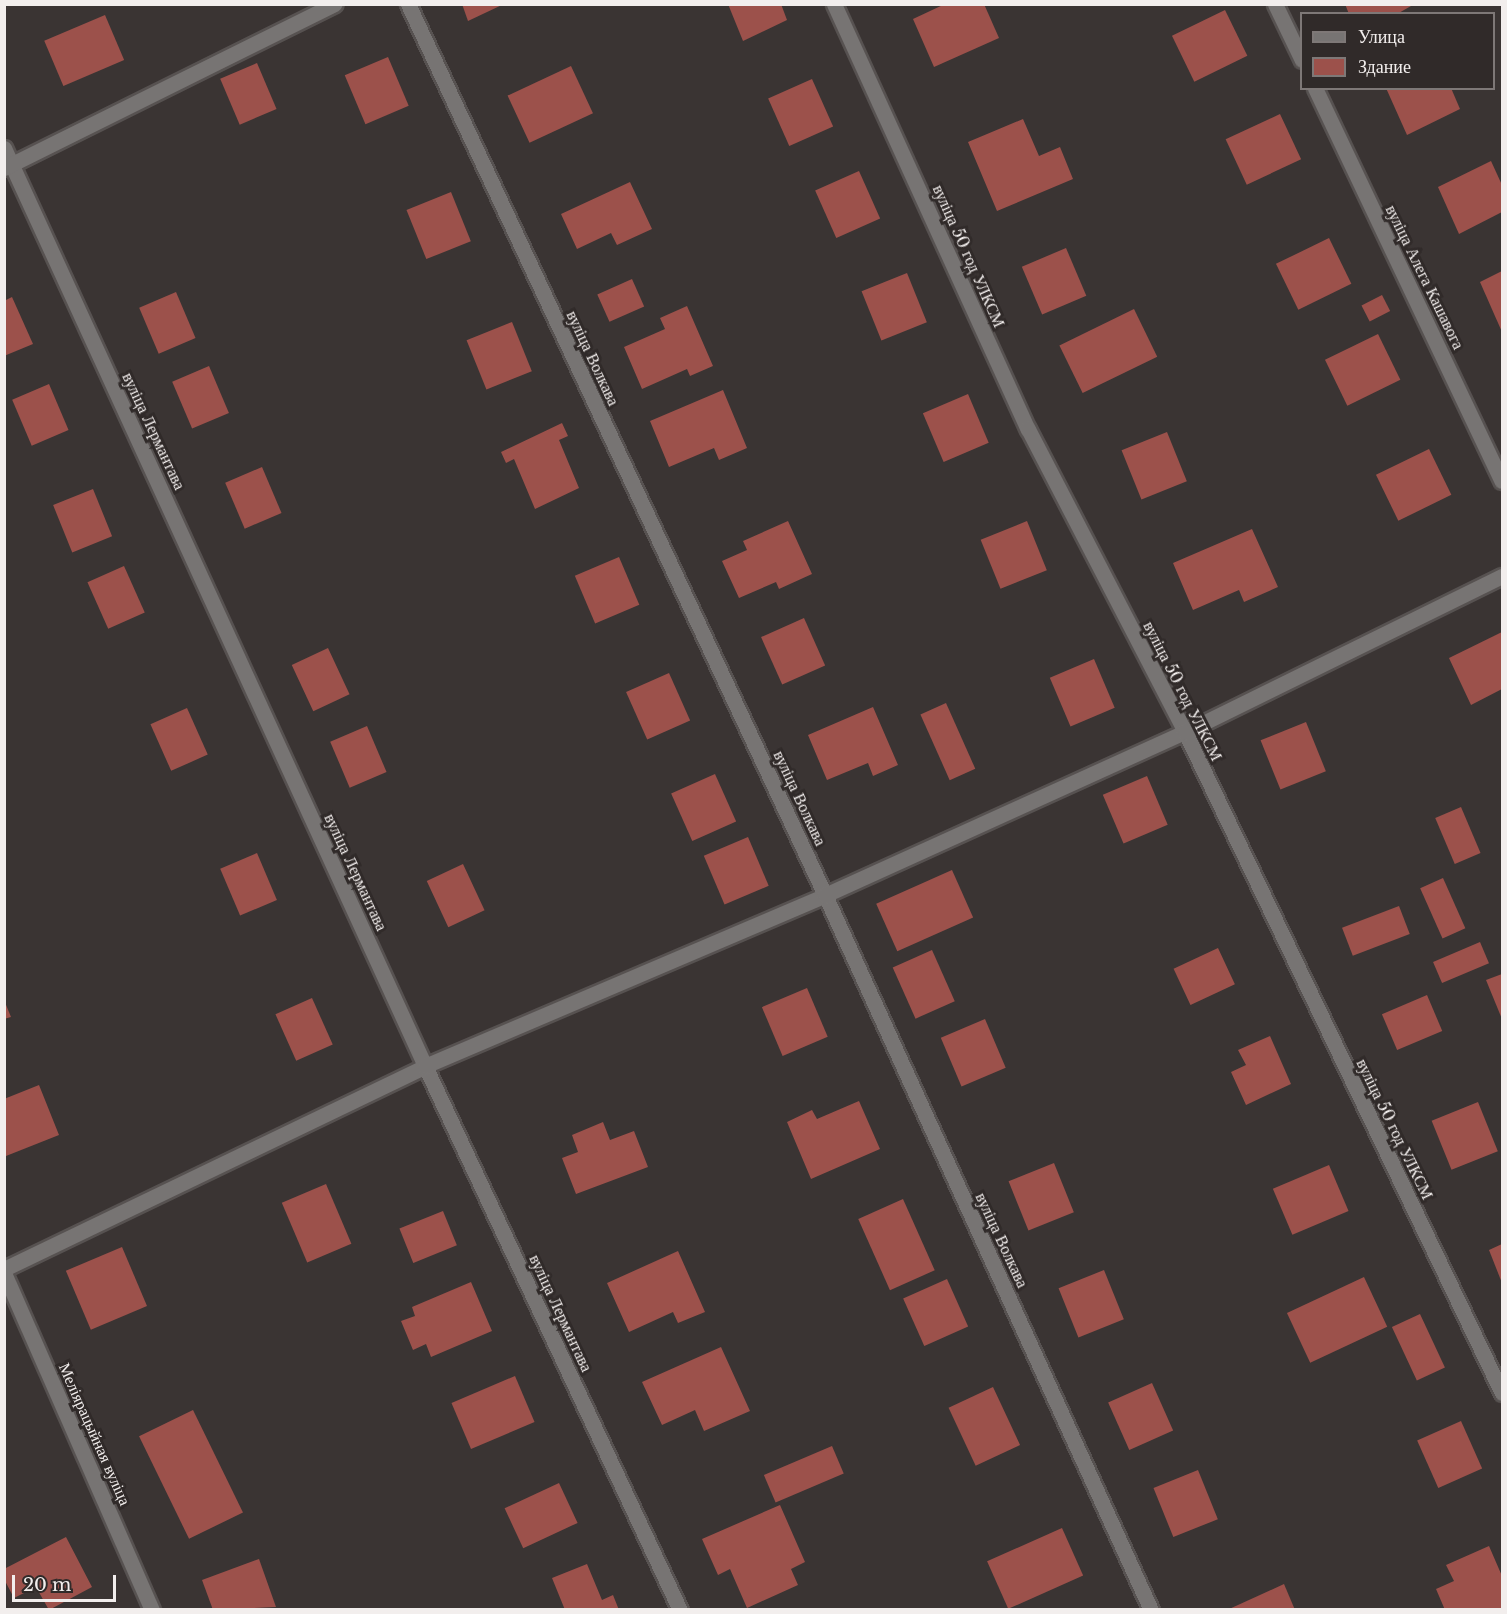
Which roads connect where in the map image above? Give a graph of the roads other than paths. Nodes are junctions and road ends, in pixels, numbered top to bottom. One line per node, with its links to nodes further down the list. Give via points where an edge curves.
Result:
1 (335, 4): 8 (street)
2 (408, 4): 12 (street, вуліца Волкава)
3 (834, 4): 11 (street, вуліца 50 год УЛКСМ, via 1028,429)
4 (1275, 4): 5 (street)
5 (1300, 56)
6 (1316, 90): 9 (street, вуліца Алега Кашавога)
7 (4, 148): 8 (street, вуліца Лермантава)
8 (8, 167): 13 (street, вуліца Лермантава)
9 (1503, 481)
10 (1503, 576): 11 (street)
11 (1185, 732): 12 (street); 15 (street, вуліца 50 год УЛКСМ)
12 (825, 895): 13 (street); 18 (street, вуліца Волкава)
13 (425, 1066): 14 (street); 17 (street, вуліца Лермантава)
14 (4, 1271): 16 (street, Меліярацыйная вуліца)
15 (1503, 1393)
16 (152, 1610)
17 (680, 1610)
18 (1151, 1610)

